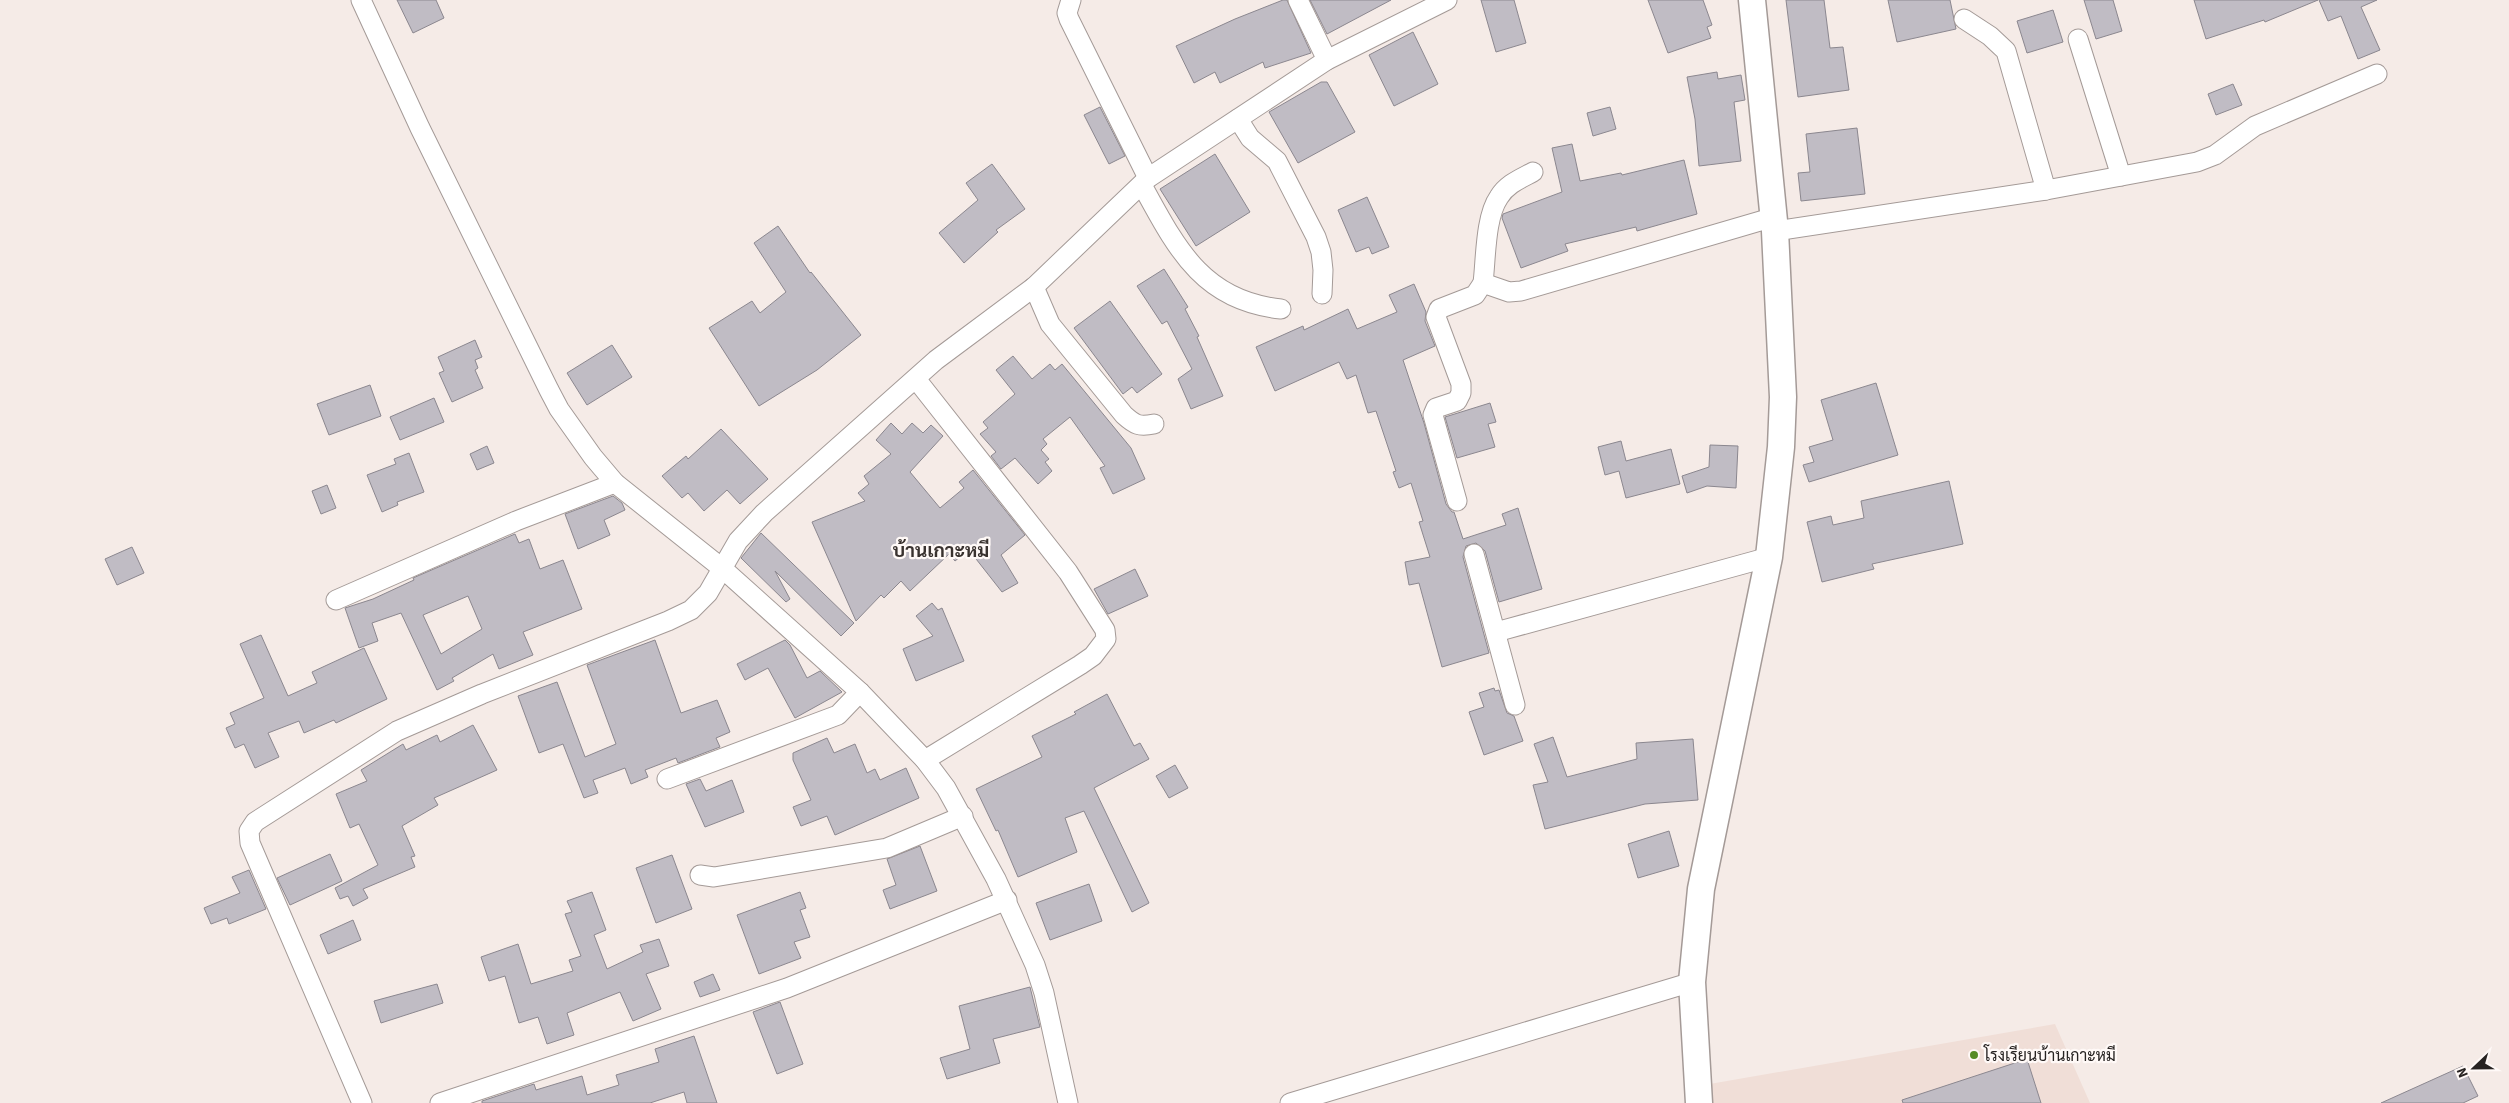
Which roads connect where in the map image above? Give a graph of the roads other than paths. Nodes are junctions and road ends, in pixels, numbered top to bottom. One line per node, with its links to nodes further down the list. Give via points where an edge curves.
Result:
1 (361, 0): 22 (street, via 549,390 593,457)
2 (1071, 0): 13 (street, via 1067,12 1069,19)
3 (1298, 0): 8 (street)
4 (1448, 0): 8 (street)
5 (1752, 0): 15 (street)
6 (1964, 19): 14 (street, via 2006,51)
7 (2078, 39): 12 (street)
8 (1328, 60): 10 (street)
9 (2377, 74): 12 (street, via 2255,126 2215,155 2197,162)
10 (1238, 119): 13 (street); 18 (street, via 1250,138 1277,161 1316,237 1324,270)
11 (1533, 172): 16 (street, via 1509,185 1494,205)
12 (2121, 176): 14 (street)
13 (1145, 182): 17 (street); 19 (street, via 1178,247 1212,284 1239,301)
14 (2046, 190): 15 (street)
15 (1775, 224): 16 (street, via 1521,291 1509,292); 25 (street, via 1783,397)
16 (1483, 284): 23 (street, via 1475,295 1436,312 1461,384 1457,401 1436,408 1433,415)
17 (1034, 287): 20 (street, via 936,360); 21 (street, via 1050,324 1124,414 1134,425)
18 (1322, 294)
19 (1281, 309)
20 (916, 379): 26 (street, via 754,523 738,541); 31 (street, via 1068,572 1105,630 1106,639 1093,656)
21 (1154, 424)
22 (615, 483): 26 (street); 27 (street, via 516,521)
23 (1457, 501)
24 (1474, 554): 28 (street)
25 (1769, 557): 28 (street); 36 (street, via 1703,879)
26 (723, 569): 29 (street); 37 (street, via 708,593 691,610 397,731 258,819 250,828 252,848)
27 (336, 600)
28 (1496, 632): 30 (street)
29 (860, 692): 31 (street); 32 (street, via 838,715)
30 (1515, 705)
31 (925, 760): 33 (street)
32 (667, 779)
33 (963, 816): 34 (street, via 887,848 714,877); 35 (street)
34 (700, 875)
35 (1007, 900): 38 (street, via 787,988); 39 (street, via 1039,976)
36 (1692, 982): 40 (street); 41 (street)
37 (362, 1103)
38 (440, 1103)
39 (1068, 1103)
40 (1290, 1103)
41 (1699, 1103)

